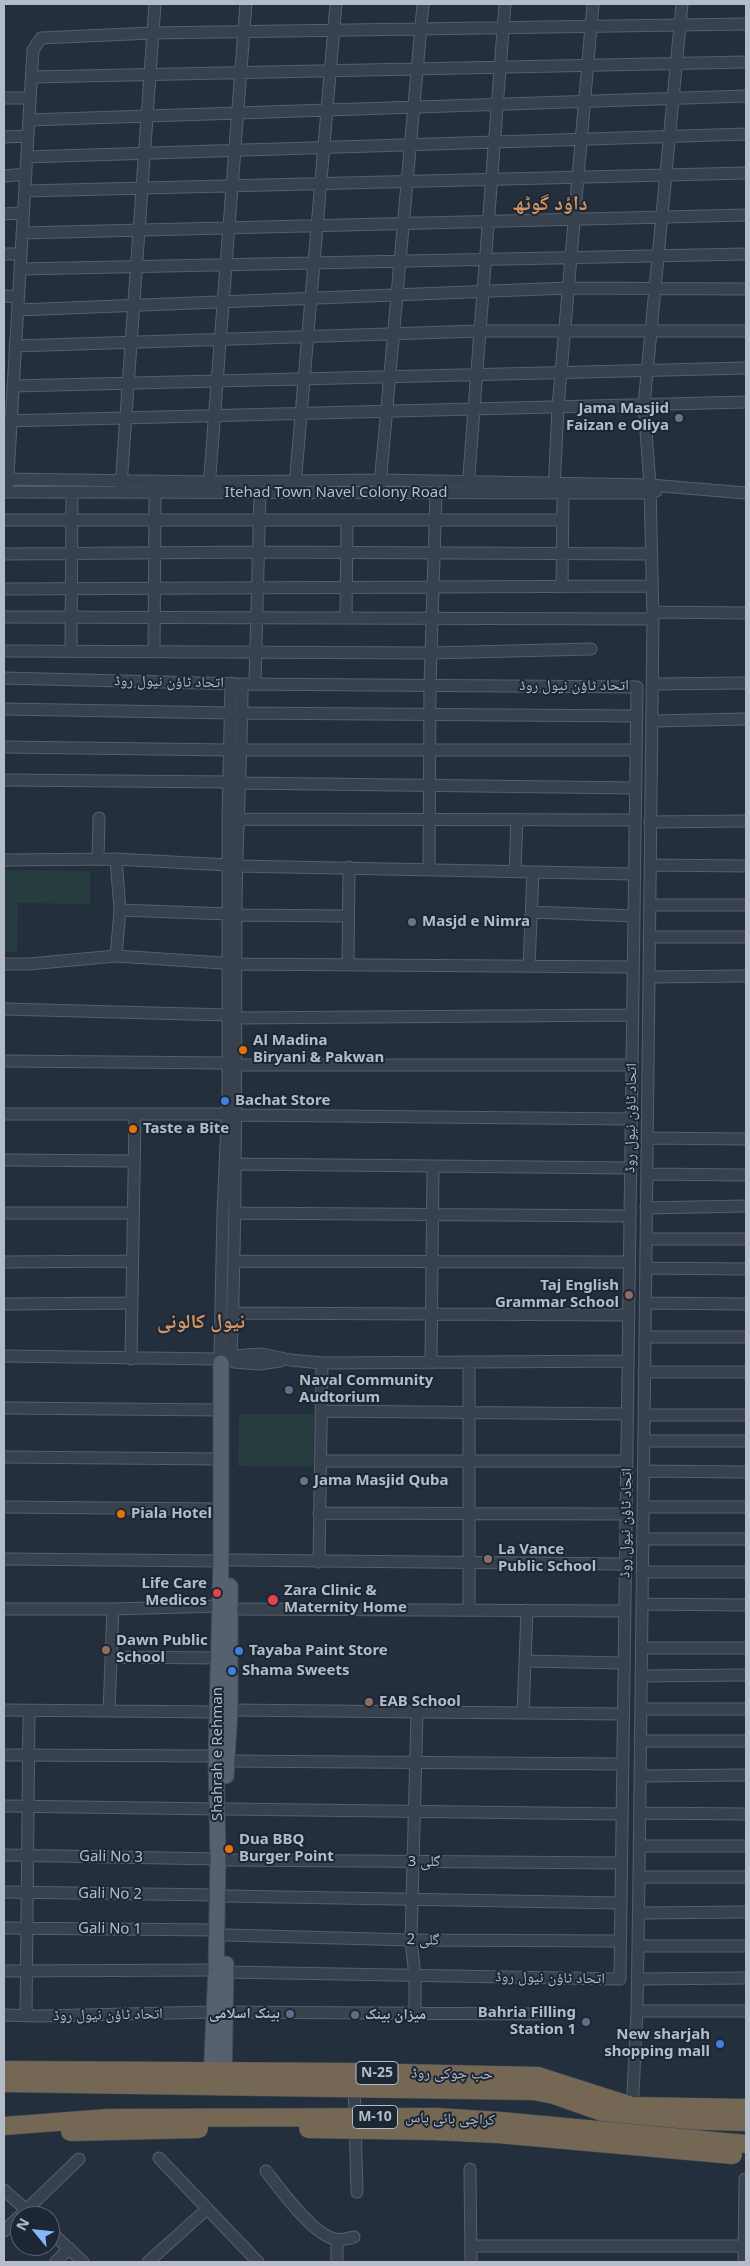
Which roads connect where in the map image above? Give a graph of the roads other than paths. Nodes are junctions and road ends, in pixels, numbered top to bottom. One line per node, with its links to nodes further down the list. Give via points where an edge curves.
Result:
1 (155, 4): 15 (street)
2 (246, 4): 14 (street)
3 (336, 4): 13 (street)
4 (423, 4): 12 (street)
5 (505, 4): 11 (street)
6 (593, 4): 10 (street)
7 (682, 4): 9 (street)
8 (746, 24): 9 (street)
9 (680, 25): 10 (street); 16 (street)
10 (591, 26): 11 (street); 18 (street)
11 (503, 28): 12 (street); 19 (street)
12 (421, 29): 13 (street); 20 (street)
13 (334, 30): 14 (street); 21 (street)
14 (244, 31): 15 (street); 22 (street)
15 (152, 33): 23 (street); 24 (street, via 41,38 33,50)
16 (676, 62): 17 (street); 18 (street); 28 (street)
17 (746, 62)
18 (588, 64): 19 (street); 29 (street)
19 (500, 66): 20 (street); 30 (street)
20 (418, 68): 21 (street); 31 (street)
21 (330, 70): 22 (street); 32 (street)
22 (241, 72): 23 (street); 33 (street)
23 (150, 74): 24 (street); 34 (street)
24 (32, 77): 27 (street)
25 (746, 96): 28 (street)
26 (4, 98): 27 (street)
27 (30, 98): 35 (street)
28 (673, 98): 29 (street); 38 (street)
29 (584, 102): 30 (street); 40 (street)
30 (497, 104): 31 (street); 41 (street)
31 (414, 107): 32 (street); 42 (street)
32 (327, 110): 33 (street); 43 (street)
33 (238, 113): 34 (street); 44 (street)
34 (147, 116): 35 (street); 45 (street)
35 (29, 120): 37 (street)
36 (746, 134): 38 (street)
37 (28, 136): 39 (street); 46 (street)
38 (669, 136): 40 (street); 49 (street)
39 (4, 137)
40 (581, 139): 41 (street); 51 (street)
41 (494, 142): 42 (street); 52 (street)
42 (411, 145): 43 (street); 53 (street)
43 (324, 147): 44 (street); 54 (street)
44 (235, 150): 45 (street); 55 (street)
45 (144, 153): 46 (street); 56 (street)
46 (27, 157): 48 (street)
47 (746, 173): 49 (street)
48 (26, 174): 50 (street); 57 (street)
49 (666, 175): 51 (street); 61 (street)
50 (4, 176)
51 (578, 177): 52 (street); 62 (street)
52 (492, 180): 53 (street); 63 (street)
53 (407, 182): 54 (street); 64 (street)
54 (320, 184): 55 (street); 65 (street)
55 (232, 186): 56 (street); 66 (street)
56 (142, 188): 57 (street); 67 (street)
57 (25, 191): 58 (street)
58 (23, 213): 59 (street); 68 (street)
59 (4, 214)
60 (746, 215): 61 (street)
61 (662, 217): 62 (street); 72 (street)
62 (574, 219): 63 (street); 73 (street)
63 (488, 221): 64 (street); 74 (street)
64 (403, 224): 65 (street); 75 (street)
65 (317, 226): 66 (street); 76 (street)
66 (229, 228): 67 (street); 77 (street)
67 (139, 230): 68 (street); 78 (street)
68 (22, 233): 70 (street)
69 (4, 254): 70 (street)
70 (21, 254): 79 (street)
71 (746, 254): 72 (street)
72 (658, 256): 73 (street); 81 (street)
73 (571, 258): 74 (street); 80 (street)
74 (486, 260): 75 (street); 83 (street)
75 (400, 261): 76 (street); 84 (street)
76 (314, 263): 77 (street); 87 (street)
77 (226, 265): 78 (street); 88 (street)
78 (136, 267): 79 (street); 89 (street)
79 (20, 269): 86 (street)
80 (568, 288): 81 (street); 83 (street); 92 (street)
81 (655, 288): 82 (street); 93 (street)
82 (746, 289)
83 (483, 291): 84 (street); 91 (street)
84 (397, 295): 87 (street); 95 (street)
85 (4, 296): 86 (street)
86 (18, 297): 90 (street)
87 (311, 298): 88 (street); 97 (street)
88 (223, 302): 89 (street); 98 (street)
89 (133, 305): 90 (street); 100 (street)
90 (18, 310): 99 (street)
91 (480, 331): 92 (street); 95 (street); 105 (street)
92 (564, 331): 93 (street); 104 (street)
93 (651, 331): 94 (street); 102 (street)
94 (746, 331)
95 (394, 333): 97 (street); 106 (street)
96 (4, 334): 99 (street)
97 (308, 336): 98 (street); 107 (street)
98 (220, 339): 100 (street); 108 (street)
99 (16, 340): 100 (street); 103 (street)
100 (131, 342): 109 (street)
101 (746, 368): 102 (street)
102 (647, 371): 104 (street); 112 (street)
103 (9, 372): 110 (street)
104 (561, 373): 105 (street); 113 (street)
105 (477, 375): 106 (street); 114 (street)
106 (390, 377): 107 (street); 115 (street)
107 (304, 379): 108 (street); 116 (street)
108 (217, 381): 109 (street); 117 (street)
109 (128, 384): 110 (street); 118 (street)
110 (13, 386): 119 (street)
111 (746, 402): 112 (street)
112 (644, 405): 113 (street); 127 (street)
113 (558, 407): 114 (street); 126 (street)
114 (474, 409): 115 (street); 124 (street)
115 (386, 412): 116 (street); 123 (street)
116 (301, 414): 117 (street); 122 (street)
117 (214, 416): 118 (street); 125 (street)
118 (125, 418): 119 (street); 121 (street)
119 (7, 421): 120 (street)
120 (6, 479): 121 (street, Itehad Town Navel Colony Road); 128 (street)
121 (121, 480): 125 (street, Itehad Town Navel Colony Road); 130 (street)
122 (295, 480): 123 (street, Itehad Town Navel Colony Road); 125 (street, Itehad Town Navel Colony Road); 132 (street)
123 (380, 480): 124 (street, Itehad Town Navel Colony Road); 133 (street)
124 (468, 487): 126 (street, Itehad Town Navel Colony Road); 134 (street, Itehad Town Navel Colony Road)
125 (209, 488): 131 (street, Itehad Town Navel Colony Road); 135 (street, Itehad Town Navel Colony Road)
126 (557, 489): 127 (street, Itehad Town Navel Colony Road); 140 (street)
127 (650, 489): 136 (street, Itehad Town Navel Colony Road, via 667,487); 151 (street)
128 (5, 492): 129 (street, Itehad Town Navel Colony Road)
129 (72, 492): 130 (street, Itehad Town Navel Colony Road); 138 (street)
130 (120, 492): 135 (street, Itehad Town Navel Colony Road)
131 (260, 492): 132 (street, Itehad Town Navel Colony Road); 141 (street)
132 (294, 492): 133 (street, Itehad Town Navel Colony Road)
133 (379, 492): 134 (street, Itehad Town Navel Colony Road)
134 (436, 492): 143 (street)
135 (155, 493): 139 (street)
136 (746, 493)
137 (4, 520): 138 (street)
138 (71, 520): 139 (street); 146 (street)
139 (155, 520): 141 (street); 147 (street)
140 (563, 520): 143 (street); 150 (street)
141 (259, 521): 142 (street); 144 (street)
142 (347, 521): 143 (street); 145 (street)
143 (435, 521): 148 (street)
144 (258, 552): 145 (street); 147 (street); 152 (street)
145 (347, 552): 148 (street); 153 (street)
146 (71, 553): 147 (street); 149 (street); 159 (street)
147 (154, 553): 157 (street)
148 (434, 553): 150 (street); 154 (street)
149 (4, 554)
150 (563, 554): 151 (street); 155 (street)
151 (652, 554): 156 (street)
152 (258, 586): 153 (street); 157 (street); 165 (street)
153 (346, 586): 154 (street); 166 (street)
154 (433, 586): 155 (street); 167 (street)
155 (562, 586): 156 (street)
156 (652, 586): 161 (street)
157 (154, 588): 159 (street); 164 (street)
158 (4, 589): 159 (street)
159 (71, 589): 163 (street)
160 (746, 613): 161 (street)
161 (653, 615): 167 (street); 178 (street)
162 (4, 617): 163 (street)
163 (71, 617): 164 (street); 170 (street)
164 (154, 617): 165 (street); 171 (street)
165 (257, 617): 166 (street); 172 (street)
166 (346, 618): 167 (street)
167 (432, 618): 173 (street)
168 (591, 649): 173 (street)
169 (4, 651): 170 (street)
170 (71, 651): 171 (street)
171 (154, 652): 172 (street)
172 (256, 653): 173 (street); 175 (street)
173 (431, 653): 179 (street)
174 (4, 678): 176 (street, اتحاد ٹاؤن نیول روڈ)
175 (256, 682): 176 (street, اتحاد ٹاؤن نیول روڈ); 179 (street, اتحاد ٹاؤن نیول روڈ)
176 (237, 683): 181 (street)
177 (746, 683): 178 (street)
178 (652, 684): 185 (street)
179 (430, 686): 182 (street); 183 (street, اتحاد ٹاؤن نیول روڈ, via 637,687)
180 (4, 709): 181 (street)
181 (237, 713): 182 (street); 187 (street)
182 (430, 714): 183 (street); 188 (street)
183 (637, 716): 189 (street, اتحاد ٹاؤن نیول روڈ)
184 (746, 720): 185 (street)
185 (652, 721): 200 (street)
186 (4, 747): 187 (street)
187 (235, 750): 188 (street); 191 (street)
188 (430, 750): 189 (street); 192 (street)
189 (636, 750): 193 (street, اتحاد ٹاؤن نیول روڈ)
190 (4, 780): 191 (street)
191 (234, 782): 192 (street); 195 (street); 205 (street)
192 (430, 785): 193 (street); 196 (street)
193 (636, 788): 198 (street, اتحاد ٹاؤن نیول روڈ)
194 (100, 818): 201 (street)
195 (238, 819): 196 (street); 205 (street)
196 (430, 820): 197 (street); 208 (street)
197 (517, 820): 198 (street); 209 (street)
198 (635, 820): 211 (street, اتحاد ٹاؤن نیول روڈ)
199 (746, 821): 200 (street)
200 (650, 822): 204 (street)
201 (98, 859): 202 (street); 203 (street)
202 (116, 859): 205 (street); 214 (street)
203 (4, 860)
204 (650, 865): 206 (street); 213 (street)
205 (232, 866): 207 (street); 216 (street)
206 (746, 866)
207 (349, 867): 208 (street); 217 (street)
208 (429, 869): 209 (street)
209 (515, 871): 210 (street)
210 (533, 872): 211 (street); 215 (street)
211 (634, 874): 218 (street, اتحاد ٹاؤن نیول روڈ)
212 (746, 905): 213 (street)
213 (650, 906): 219 (street)
214 (120, 910): 216 (street); 221 (street)
215 (531, 912): 218 (street); 225 (street)
216 (232, 914): 217 (street); 223 (street)
217 (348, 916): 224 (street)
218 (634, 916): 226 (street, اتحاد ٹاؤن نیول روڈ)
219 (649, 937): 220 (street); 228 (street)
220 (746, 937)
221 (116, 956): 222 (street); 223 (street)
222 (4, 964)
223 (232, 964): 224 (street); 231 (street)
224 (348, 965): 225 (street)
225 (529, 966): 226 (street)
226 (633, 966): 230 (street, اتحاد ٹاؤن نیول روڈ)
227 (746, 976): 228 (street)
228 (649, 977): 239 (street)
229 (4, 1009): 231 (street)
230 (633, 1015): 231 (street); 234 (street, اتحاد ٹاؤن نیول روڈ)
231 (232, 1016): 233 (street)
232 (4, 1061): 233 (street)
233 (232, 1064): 234 (street); 236 (street)
234 (632, 1065): 238 (street, اتحاد ٹاؤن نیول روڈ)
235 (4, 1114): 237 (street)
236 (232, 1115): 237 (street); 238 (street); 243 (street); 275 (street)
237 (135, 1116): 242 (street)
238 (631, 1119): 245 (street, اتحاد ٹاؤن نیول روڈ)
239 (647, 1138): 240 (street); 246 (street)
240 (746, 1139)
241 (4, 1160): 242 (street)
242 (134, 1161): 251 (street)
243 (235, 1164): 244 (street); 252 (street)
244 (433, 1166): 245 (street); 253 (street)
245 (630, 1168): 254 (street, اتحاد ٹاؤن نیول روڈ)
246 (647, 1174): 247 (street); 249 (street)
247 (746, 1175)
248 (746, 1206): 249 (street)
249 (646, 1208): 255 (street)
250 (4, 1213): 251 (street)
251 (133, 1213): 259 (street)
252 (234, 1213): 253 (street); 257 (street)
253 (432, 1215): 254 (street); 260 (street)
254 (630, 1216): 261 (street, اتحاد ٹاؤن نیول روڈ)
255 (646, 1239): 256 (street); 262 (street)
256 (746, 1239)
257 (234, 1261): 260 (street); 268 (street)
258 (4, 1262): 259 (street)
259 (132, 1262): 264 (street)
260 (431, 1262): 261 (street); 269 (street)
261 (629, 1262): 270 (street, اتحاد ٹاؤن نیول روڈ)
262 (646, 1268): 263 (street); 266 (street)
263 (746, 1269)
264 (132, 1303): 265 (street); 274 (street)
265 (4, 1304)
266 (645, 1304): 267 (street); 271 (street)
267 (746, 1304)
268 (232, 1312): 269 (street); 275 (street)
269 (431, 1315): 270 (street); 278 (street)
270 (628, 1315): 276 (street, اتحاد ٹاؤن نیول روڈ)
271 (645, 1337): 272 (street); 280 (street)
272 (746, 1337)
273 (4, 1356): 274 (street)
274 (130, 1359): 275 (street)
275 (226, 1359): 277 (street, via 259,1364 290,1360); 283 (main road, Shahrah e Rehman); 308 (main road, Shahrah e Rehman)
276 (628, 1361): 279 (street); 286 (street, اتحاد ٹاؤن نیول روڈ)
277 (322, 1363): 278 (street); 284 (street)
278 (431, 1363): 279 (street)
279 (469, 1363): 285 (street)
280 (644, 1372): 281 (street); 287 (street)
281 (746, 1372)
282 (4, 1408): 283 (street)
283 (221, 1410): 292 (main road, Shahrah e Rehman)
284 (321, 1411): 285 (street); 293 (street)
285 (469, 1412): 286 (street); 294 (street)
286 (627, 1414): 295 (street, اتحاد ٹاؤن نیول روڈ)
287 (644, 1415): 288 (street); 289 (street)
288 (746, 1416)
289 (644, 1441): 290 (street); 296 (street)
290 (746, 1441)
291 (4, 1457): 292 (street)
292 (221, 1459): 301 (main road, Shahrah e Rehman)
293 (320, 1461): 294 (street); 302 (street)
294 (469, 1461): 295 (street); 303 (street)
295 (626, 1461): 304 (street, اتحاد ٹاؤن نیول روڈ)
296 (643, 1472): 297 (street); 298 (street)
297 (746, 1472)
298 (643, 1506): 299 (street); 305 (street)
299 (746, 1506)
300 (4, 1507): 301 (street)
301 (221, 1509): 308 (main road, Shahrah e Rehman)
302 (319, 1513): 303 (street); 309 (street)
303 (469, 1513): 304 (street); 310 (street)
304 (626, 1514): 311 (street, اتحاد ٹاؤن نیول روڈ)
305 (643, 1539): 306 (street); 312 (street)
306 (746, 1539)
307 (4, 1559): 308 (street)
308 (225, 1561): 309 (street); 316 (main road, Shahrah e Rehman)
309 (319, 1562): 310 (street)
310 (469, 1563): 311 (street); 319 (street)
311 (625, 1564): 321 (street, اتحاد ٹاؤن نیول روڈ)
312 (642, 1572): 313 (street); 314 (street)
313 (746, 1572)
314 (642, 1604): 315 (street); 322 (street)
315 (746, 1605)
316 (225, 1608): 318 (street); 319 (street); 325 (main road, Shahrah e Rehman); 335 (main road, Shahrah e Rehman)
317 (4, 1609): 318 (street)
318 (113, 1609): 324 (street)
319 (469, 1610): 320 (street)
320 (527, 1610): 321 (street); 326 (street)
321 (625, 1611): 327 (street, اتحاد ٹاؤن نیول روڈ)
322 (641, 1648): 323 (street); 329 (street)
323 (746, 1648)
324 (111, 1657): 325 (street); 334 (street)
325 (218, 1658): 335 (main road, Shahrah e Rehman)
326 (525, 1661): 327 (street); 337 (street)
327 (624, 1663): 338 (street, اتحاد ٹاؤن نیول روڈ)
328 (746, 1675): 329 (street)
329 (641, 1676): 330 (street)
330 (641, 1709): 331 (street); 339 (street)
331 (746, 1709)
332 (4, 1710): 333 (street)
333 (29, 1711): 334 (street); 342 (street)
334 (109, 1711): 335 (street)
335 (224, 1711): 336 (street); 343 (main road, Shahrah e Rehman)
336 (417, 1713): 337 (street); 344 (street)
337 (523, 1713): 338 (street)
338 (623, 1714): 345 (street, اتحاد ٹاؤن نیول روڈ)
339 (640, 1741): 340 (street); 347 (street)
340 (746, 1741)
341 (4, 1755): 342 (street)
342 (29, 1755): 343 (street); 348 (street)
343 (221, 1759): 344 (street); 350 (main road, Shahrah e Rehman)
344 (416, 1763): 345 (street); 351 (street)
345 (622, 1764): 353 (street, اتحاد ٹاؤن نیول روڈ)
346 (746, 1775): 347 (street)
347 (640, 1776): 352 (street)
348 (27, 1805): 349 (street); 350 (street); 358 (street)
349 (4, 1806)
350 (222, 1810): 351 (street); 359 (main road, Shahrah e Rehman)
351 (415, 1812): 353 (street); 360 (street)
352 (640, 1813): 354 (street); 355 (street)
353 (622, 1814): 361 (street, اتحاد ٹاؤن نیول روڈ)
354 (746, 1814)
355 (640, 1846): 356 (street); 362 (street)
356 (746, 1846)
357 (4, 1855): 358 (street, Gali No 3)
358 (27, 1855): 359 (street, Gali No 3); 365 (street)
359 (223, 1860): 360 (street, گلی 3); 366 (main road, Shahrah e Rehman)
360 (413, 1862): 361 (street, گلی 3); 367 (street)
361 (621, 1863): 368 (street, اتحاد ٹاؤن نیول روڈ)
362 (639, 1877): 363 (street); 369 (street)
363 (746, 1877)
364 (4, 1892): 365 (street, Gali No 2)
365 (26, 1892): 366 (street, Gali No 2); 372 (street)
366 (221, 1896): 367 (street); 373 (main road, Shahrah e Rehman)
367 (412, 1901): 368 (street); 374 (street)
368 (620, 1904): 375 (street, اتحاد ٹاؤن نیول روڈ)
369 (639, 1912): 370 (street); 376 (street)
370 (746, 1912)
371 (4, 1928): 372 (street, Gali No 1)
372 (27, 1928): 373 (street, Gali No 1); 380 (street)
373 (221, 1933): 374 (street, گلی 2); 379 (main road, Shahrah e Rehman)
374 (411, 1940): 375 (street, گلی 2); 381 (street)
375 (620, 1941): 381 (street, اتحاد ٹاؤن نیول روڈ, via 620,1979)
376 (638, 1946): 377 (street); 383 (street)
377 (746, 1946)
378 (4, 1971): 380 (street)
379 (221, 1971): 380 (street); 381 (street); 386 (main road, Shahrah e Rehman)
380 (27, 1972): 390 (street)
381 (415, 1976): 387 (street)
382 (746, 1978): 383 (street)
383 (638, 1979): 384 (street)
384 (637, 2011): 385 (street); 396 (street)
385 (746, 2011)
386 (219, 2012): 387 (street, اتحاد ٹاؤن نیول روڈ); 390 (street, اتحاد ٹاؤن نیول روڈ); 392 (main road, Shahrah e Rehman)
387 (415, 2014): 388 (street, اتحاد ٹاؤن نیول روڈ)
388 (538, 2014)
389 (4, 2015): 390 (street, اتحاد ٹاؤن نیول روڈ)
390 (26, 2016)
391 (4, 2070): 392 (highway)
392 (217, 2078): 393 (highway); 394 (highway)
393 (354, 2080): 396 (highway, via 533,2091 605,2113); 408 (street)
394 (4, 2083)
395 (746, 2108): 396 (highway)
396 (632, 2113): 397 (highway)
397 (746, 2122)
398 (4, 2126): 400 (highway, کراچی بائی پاس / M-10, bridge, via 108,2118 435,2117)
399 (4, 2137): 401 (highway, کراچی بائی پاس / M-10, bridge, via 192,2129 433,2131)
400 (746, 2144)
401 (746, 2156)
402 (159, 2158): 411 (street)
403 (79, 2159): 410 (street)
404 (470, 2168): 415 (street)
405 (266, 2171): 414 (street, via 320,2232)
406 (745, 2179): 416 (street)
407 (4, 2190): 409 (street)
408 (357, 2192)
409 (18, 2206)
410 (33, 2206)
411 (207, 2210): 420 (street); 421 (street)
412 (354, 2237): 414 (street)
413 (60, 2240): 417 (street)
414 (336, 2240): 422 (street)
415 (471, 2246): 416 (street); 423 (street)
416 (745, 2246): 424 (street)
417 (69, 2248): 418 (street); 419 (street)
418 (56, 2262)
419 (83, 2262)
420 (148, 2262)
421 (258, 2262)
422 (337, 2262)
423 (471, 2262)
424 (744, 2262)

